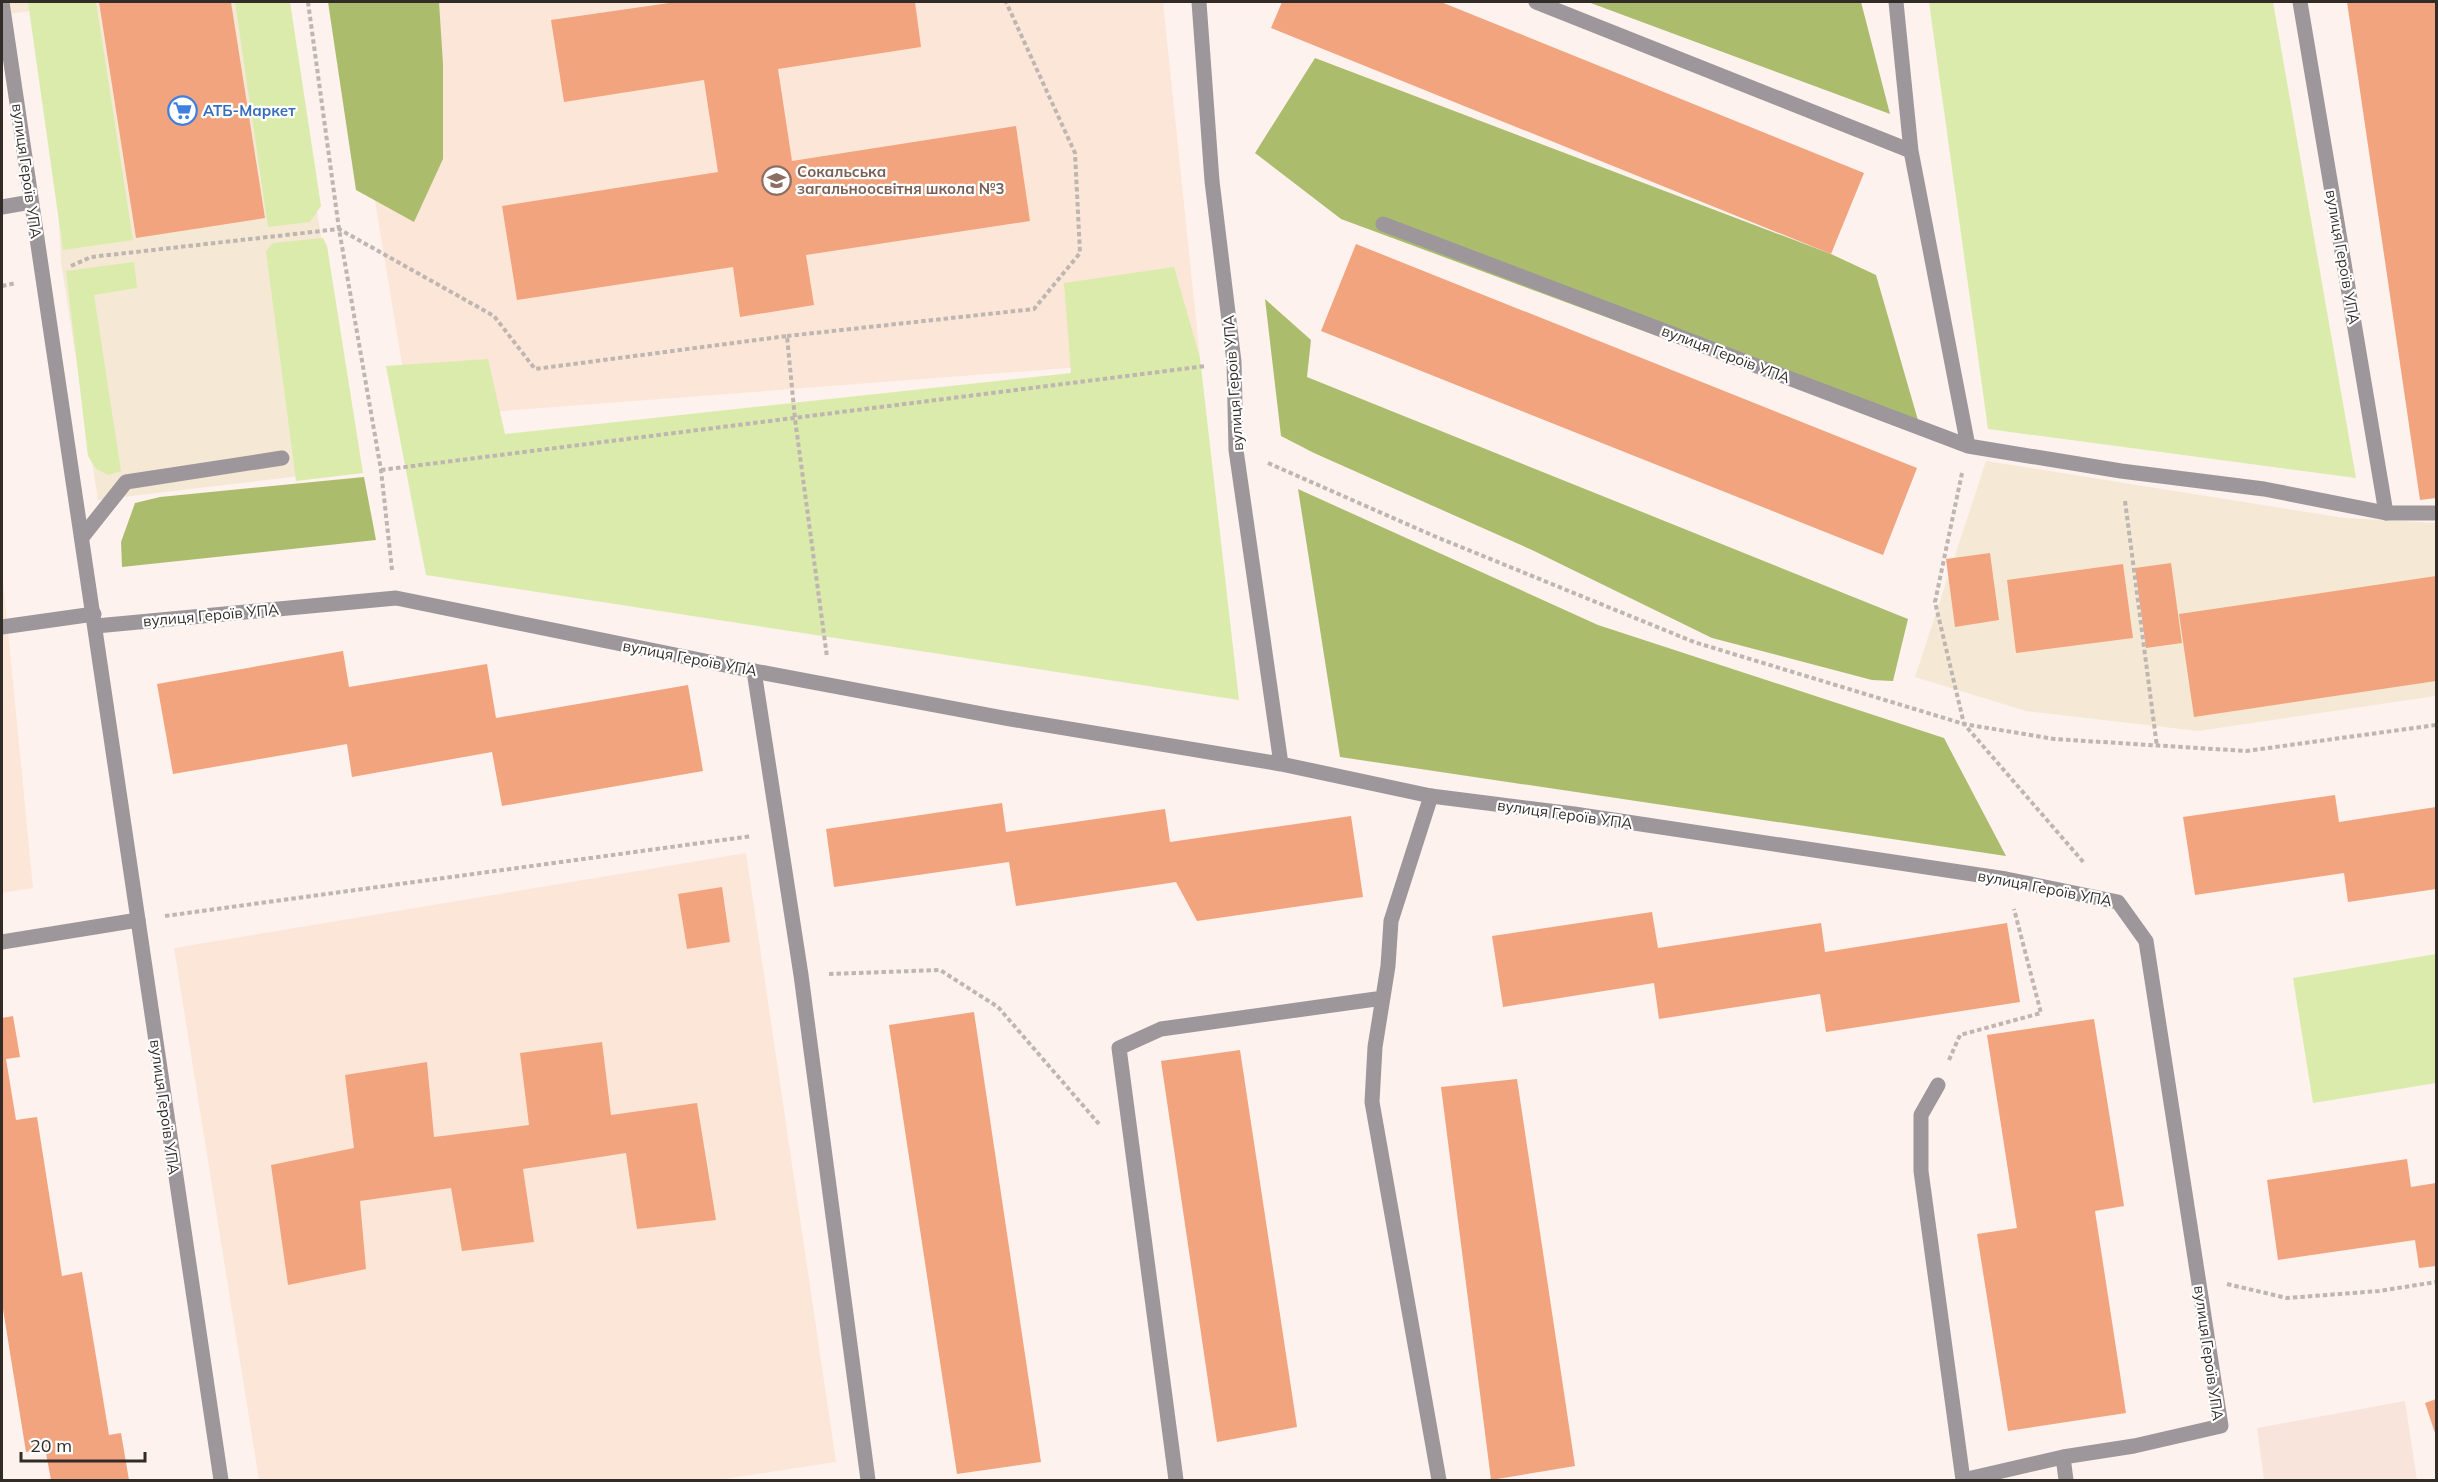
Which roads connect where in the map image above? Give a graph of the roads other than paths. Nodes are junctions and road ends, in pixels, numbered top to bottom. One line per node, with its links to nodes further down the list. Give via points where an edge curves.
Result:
1 (2, 2): 7 (street, вулиця Героїв УПА)
2 (1200, 2): 18 (street, вулиця Героїв УПА, via 1212,182 1234,362 1236,450)
3 (1536, 2): 6 (street)
4 (1896, 2): 6 (street)
5 (2300, 2): 12 (street, вулиця Героїв УПА)
6 (1911, 151): 10 (street)
7 (31, 202): 8 (street); 14 (street, вулиця Героїв УПА)
8 (2, 207)
9 (1383, 224): 10 (street, вулиця Героїв УПА)
10 (1968, 446): 12 (street, вулиця Героїв УПА, via 2264,489)
11 (282, 459): 14 (street, via 126,482)
12 (2386, 513): 13 (street, вулиця Героїв УПА)
13 (2436, 513)
14 (82, 536): 15 (street, вулиця Героїв УПА)
15 (95, 620): 16 (street); 17 (street, вулиця Героїв УПА, via 396,598); 20 (street, вулиця Героїв УПА)
16 (2, 627)
17 (754, 671): 18 (street, вулиця Героїв УПА); 26 (street, via 801,975)
18 (1281, 764): 19 (street, вулиця Героїв УПА)
19 (1431, 796): 22 (street, via 1391,921); 24 (street, вулиця Героїв УПА, via 2006,879 2118,902 2146,940 2221,1426)
20 (138, 920): 21 (street); 25 (street, вулиця Героїв УПА)
21 (2, 942)
22 (1383, 998): 27 (street, via 1161,1029 1119,1048); 28 (street, via 1372,1102)
23 (1938, 1085): 29 (street, via 1921,1115 1921,1171)
24 (2063, 1457): 29 (street, вулиця Героїв УПА); 30 (street)
25 (221, 1480)
26 (868, 1480)
27 (1176, 1480)
28 (1439, 1480)
29 (1963, 1480)
30 (2066, 1480)

